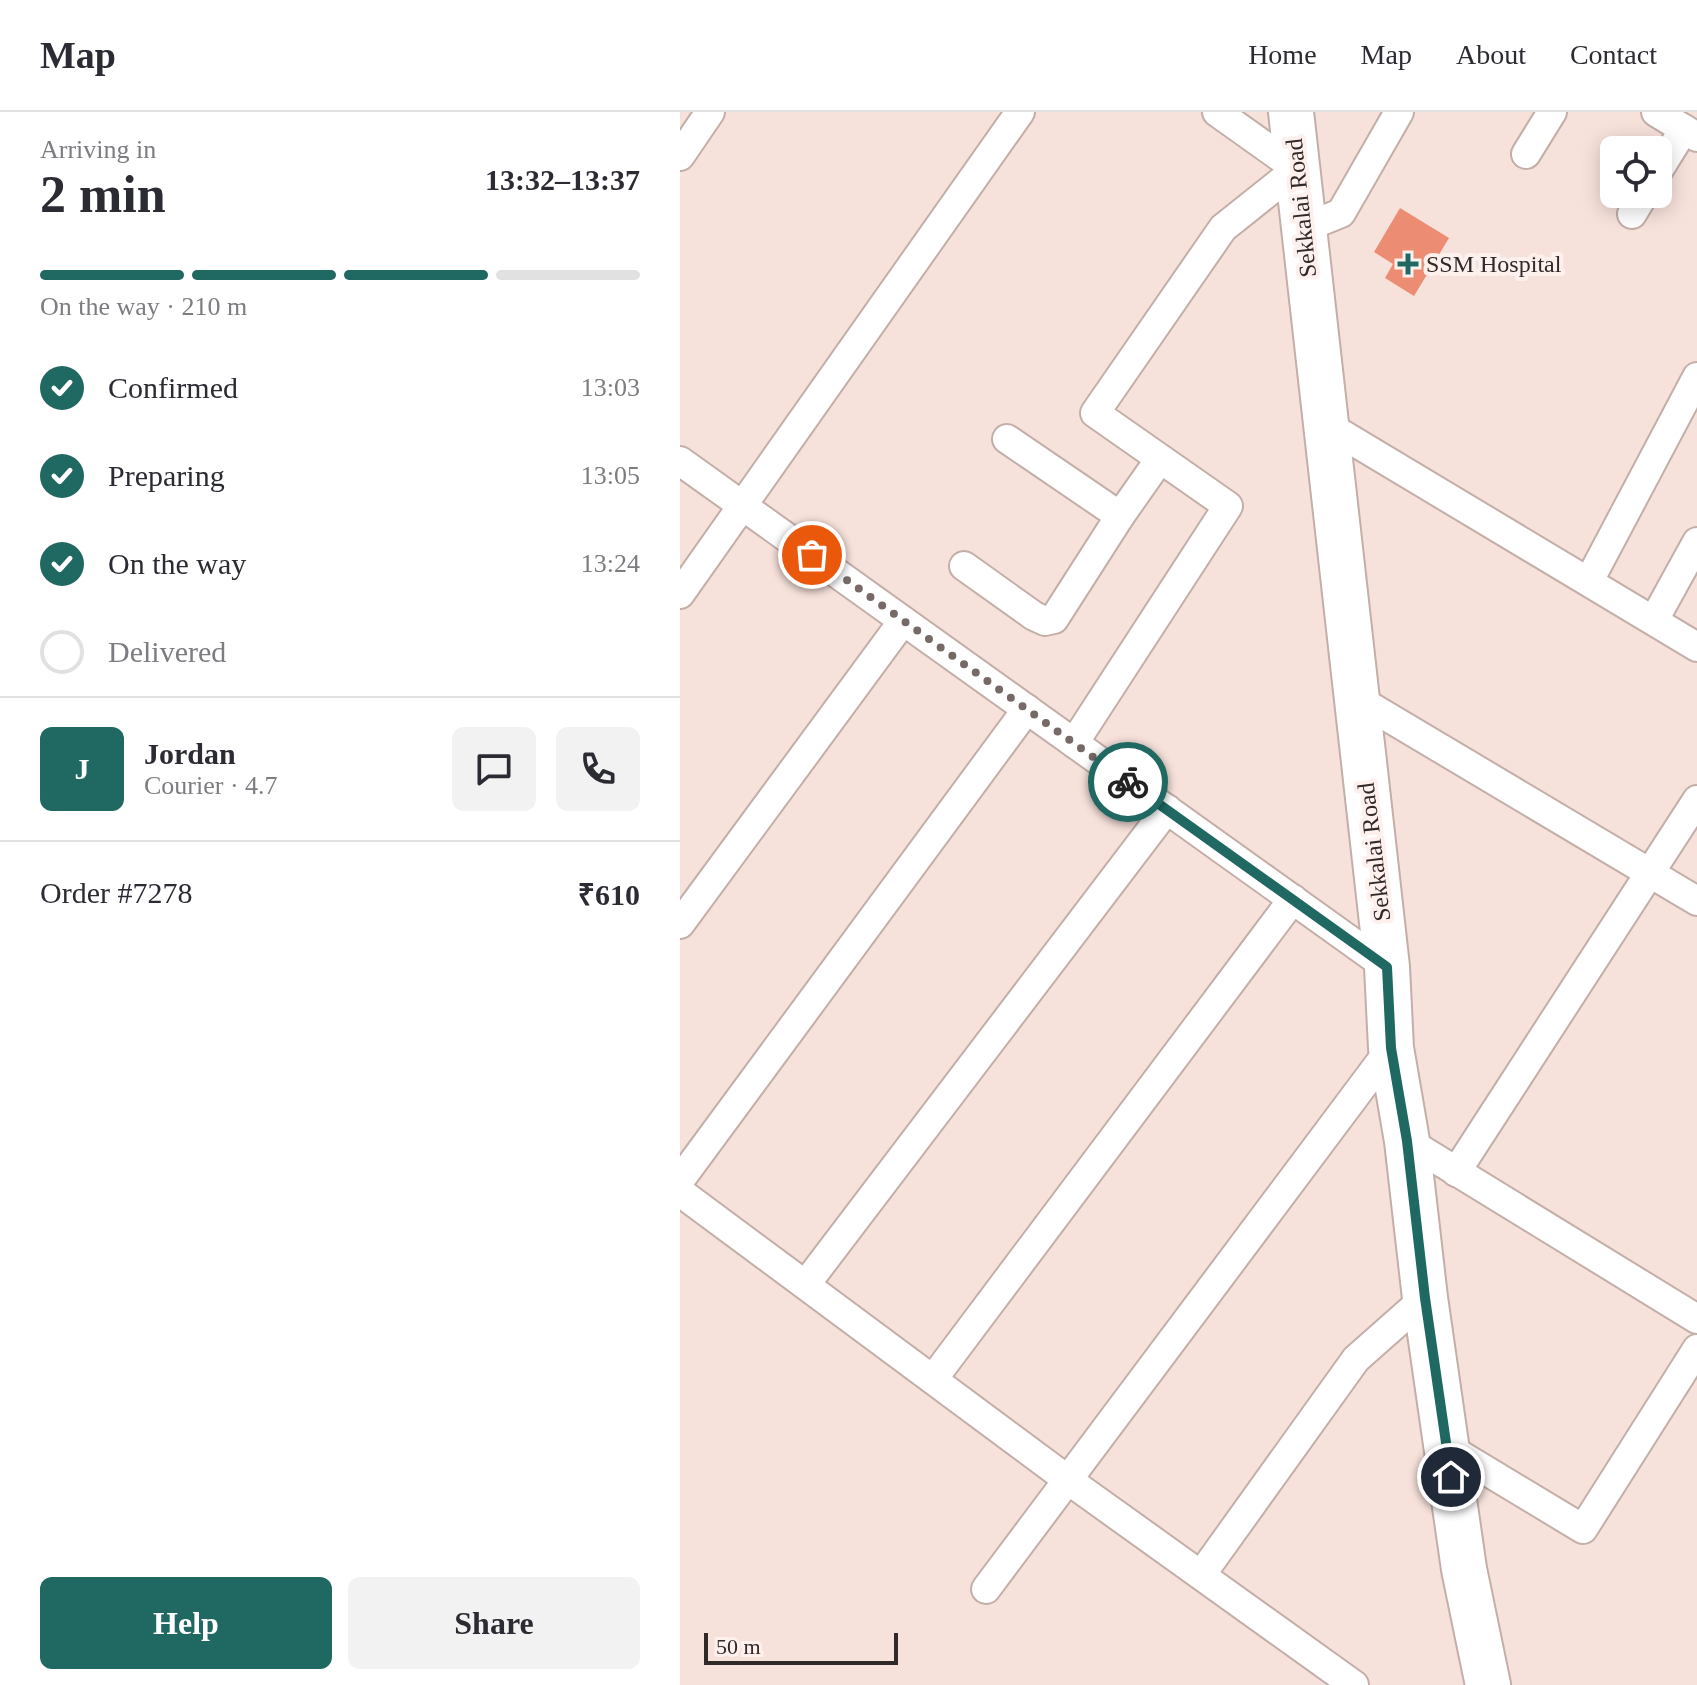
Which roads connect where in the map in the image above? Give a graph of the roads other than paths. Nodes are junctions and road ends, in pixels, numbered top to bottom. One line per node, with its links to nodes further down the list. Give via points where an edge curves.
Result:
1 (710, 112): 9 (street)
2 (1020, 112): 19 (street)
3 (1217, 112): 12 (street)
4 (1291, 112): 12 (main road, Sekkalai Road)
5 (1399, 112): 13 (street, via 1341,213)
6 (1552, 112): 10 (street)
7 (1656, 112): 8 (street)
8 (1690, 133): 11 (street)
9 (681, 152)
10 (1526, 154)
11 (1672, 154)
12 (1297, 169): 13 (main road, Sekkalai Road); 17 (street, via 1223,228 1095,413)
13 (1304, 228): 15 (main road, Sekkalai Road)
14 (1697, 377): 23 (street)
15 (1325, 424): 23 (street); 28 (main road, Sekkalai Road)
16 (1007, 439): 20 (street)
17 (1160, 459): 20 (street); 30 (street, via 1228,506)
18 (680, 461): 19 (street)
19 (743, 506): 24 (street); 26 (street)
20 (1120, 516): 22 (street, via 1054,619 1034,616)
21 (1697, 542): 25 (street)
22 (964, 566)
23 (1589, 581): 25 (street)
24 (680, 594)
25 (1654, 620): 27 (street)
26 (903, 621): 29 (street); 36 (street)
27 (1697, 647)
28 (1356, 698): 33 (street); 37 (main road, Sekkalai Road)
29 (1027, 709): 30 (street); 41 (street)
30 (1074, 743): 32 (street)
31 (1697, 800): 33 (street)
32 (1167, 809): 34 (street); 43 (street)
33 (1650, 873): 35 (street); 40 (street)
34 (1293, 899): 37 (street); 47 (street)
35 (1697, 901)
36 (680, 924)
37 (1387, 967): 38 (main road, Sekkalai Road)
38 (1391, 1048): 39 (main road, Sekkalai Road); 49 (street)
39 (1407, 1141): 40 (street); 44 (main road, Sekkalai Road)
40 (1456, 1172): 45 (street)
41 (680, 1180)
42 (680, 1192): 43 (street)
43 (806, 1284): 47 (street)
44 (1425, 1298): 48 (main road, Sekkalai Road); 50 (street, via 1356,1359)
45 (1697, 1319)
46 (1697, 1349): 48 (street, via 1583,1529)
47 (933, 1379): 49 (street)
48 (1447, 1447): 53 (main road, Sekkalai Road)
49 (1068, 1480): 50 (street); 51 (street)
50 (1201, 1575): 52 (street)
51 (986, 1589)
52 (1354, 1685)
53 (1488, 1685)

